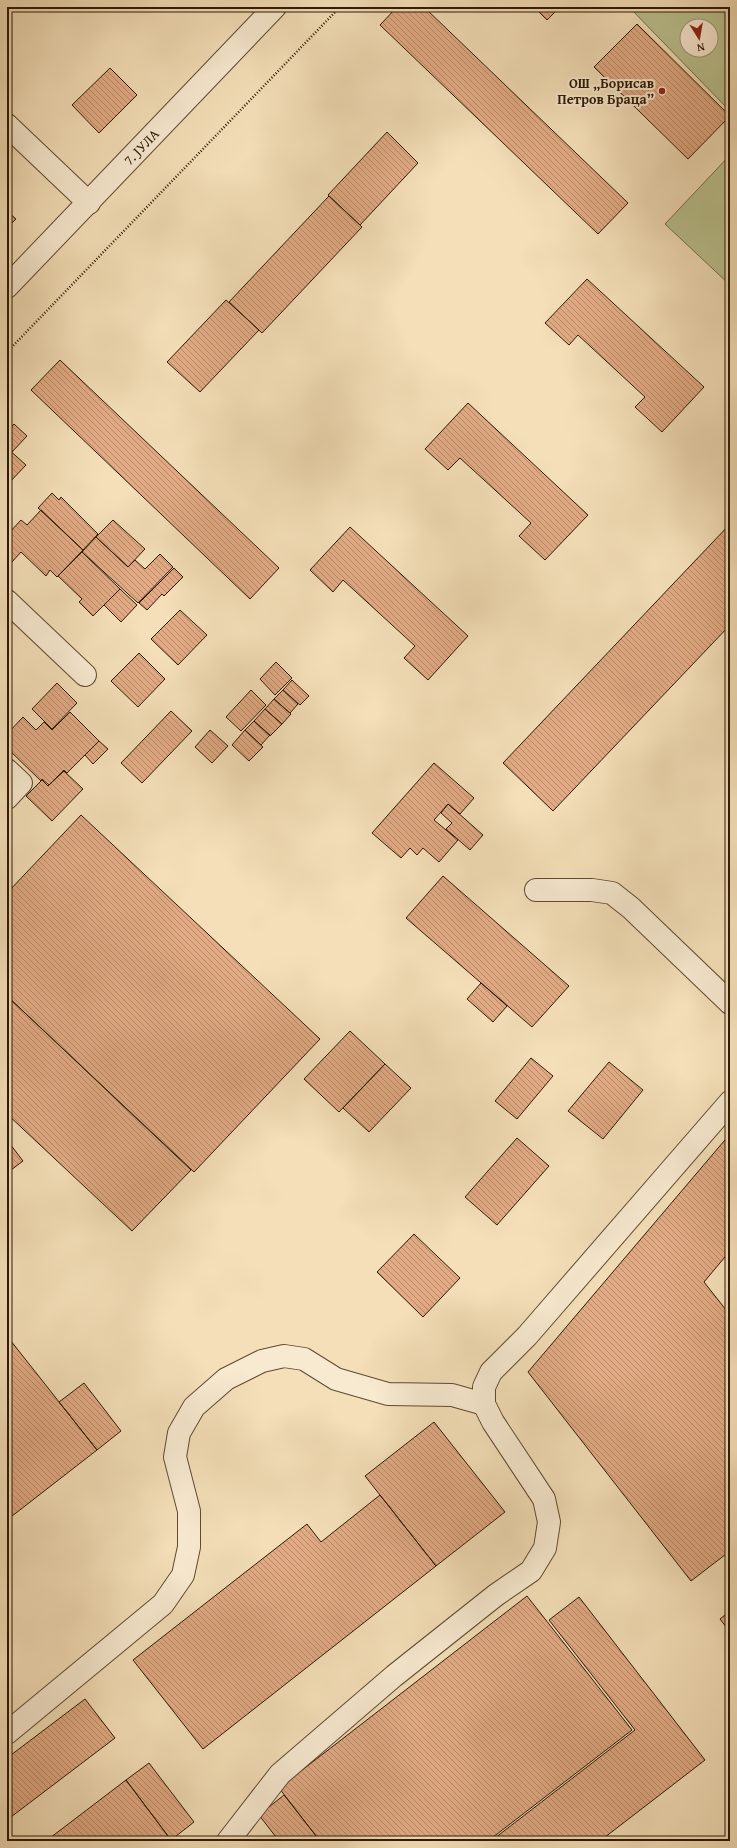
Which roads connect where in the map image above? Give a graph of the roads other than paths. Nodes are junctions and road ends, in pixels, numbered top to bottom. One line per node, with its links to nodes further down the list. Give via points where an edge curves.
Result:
1 (275, 7): 3 (street, 7. ЈУЛА)
2 (7, 125): 3 (street)
3 (89, 203): 4 (street, 7. ЈУЛА)
4 (7, 287)
5 (7, 601): 6 (street)
6 (85, 675)
7 (7, 770): 8 (street, via 21,783)
8 (7, 798)
9 (536, 890): 10 (street, via 592,890 612,893)
10 (730, 1003)
11 (730, 1102): 12 (street, via 527,1336 491,1372 484,1387)
12 (484, 1404): 13 (street, via 452,1395 388,1394 336,1379 304,1359 284,1356 262,1361 226,1380 194,1408 179,1433 175,1457 189,1511 189,1547 183,1575 162,1604); 14 (street, via 493,1422 544,1499 549,1522 545,1548 531,1571 496,1595 394,1676 280,1774)
13 (7, 1733)
14 (228, 1841)

